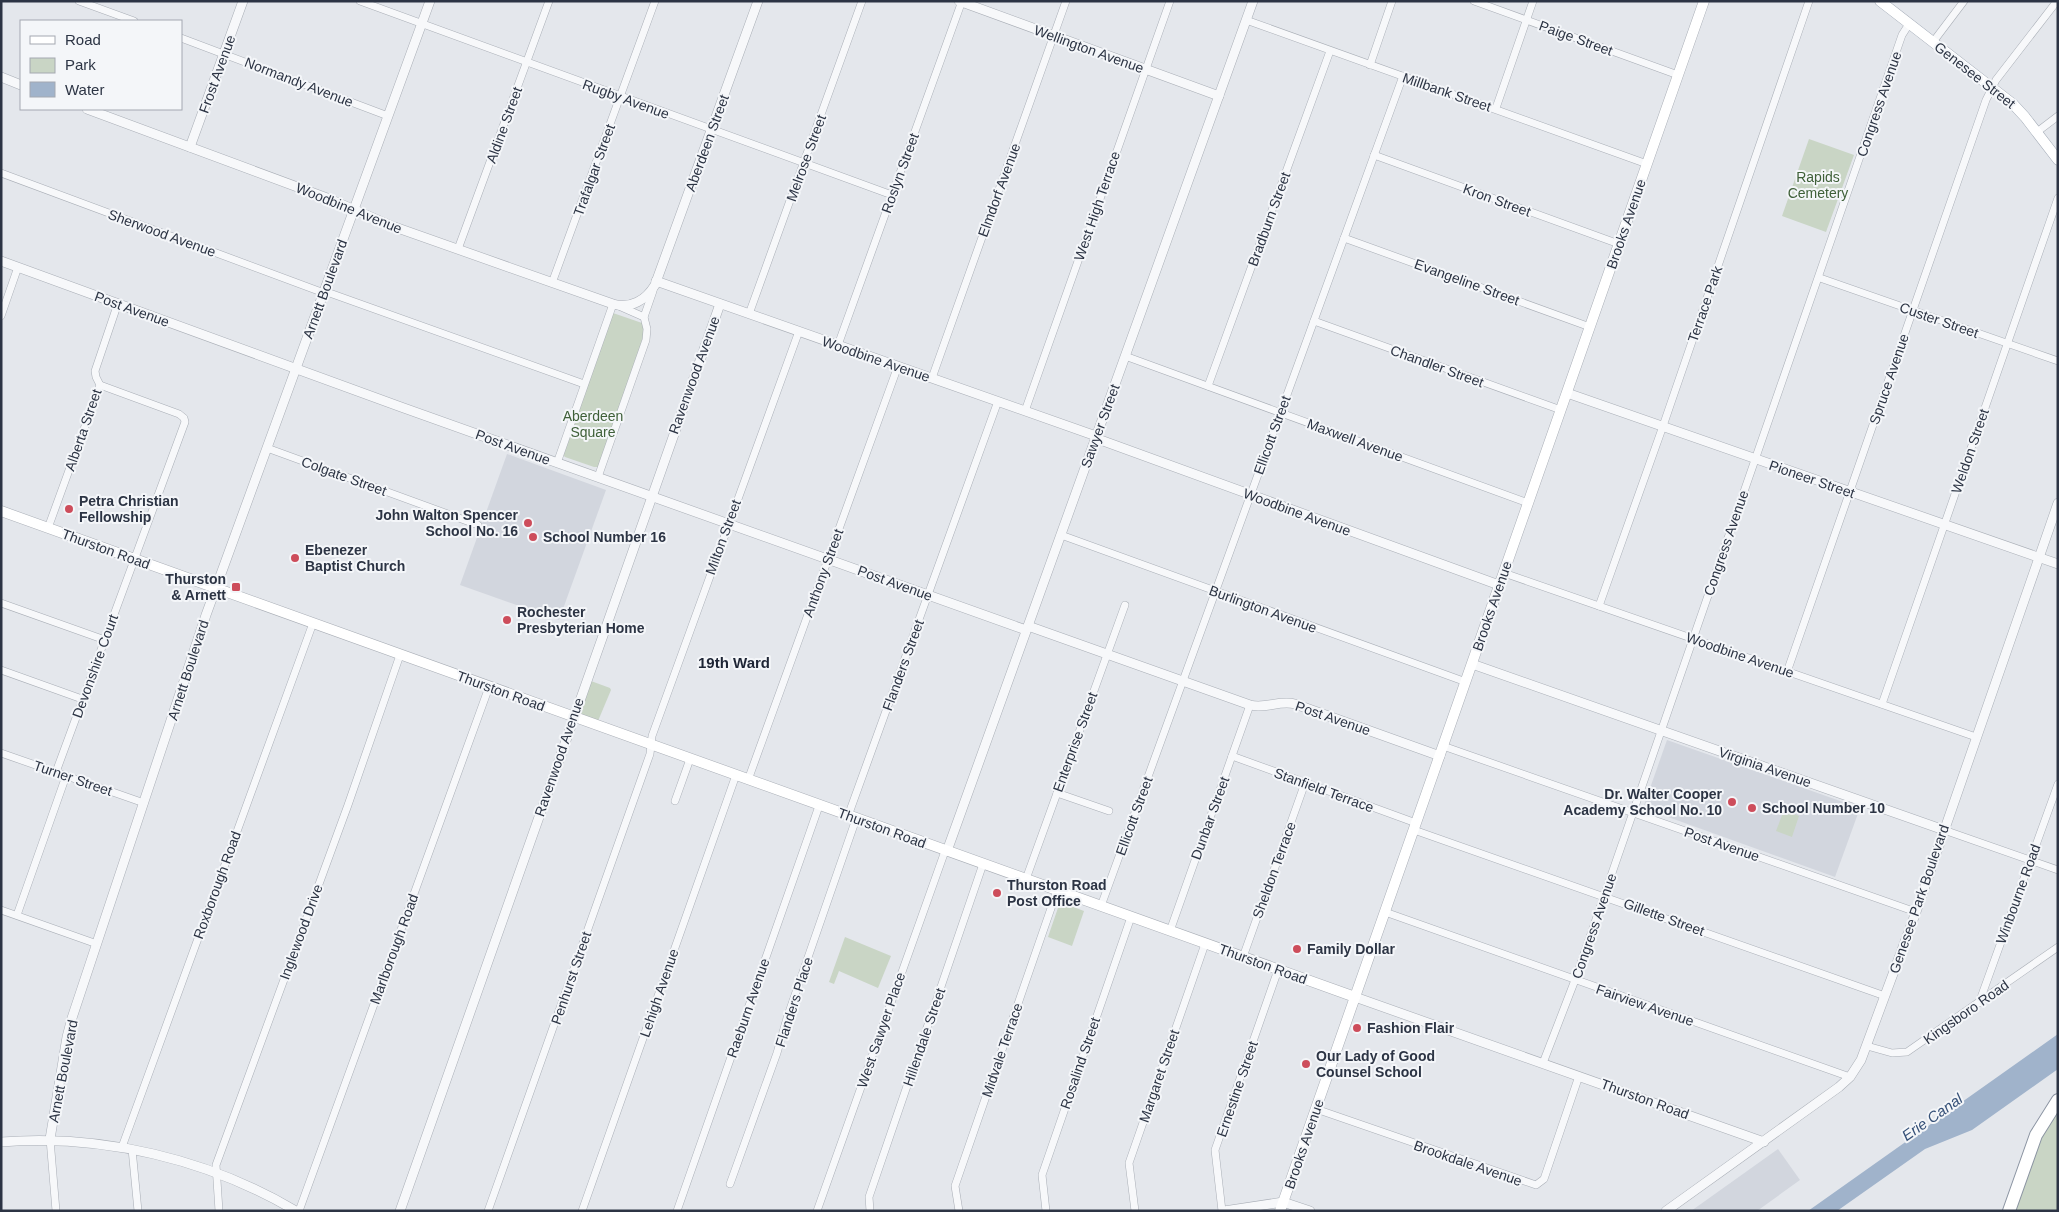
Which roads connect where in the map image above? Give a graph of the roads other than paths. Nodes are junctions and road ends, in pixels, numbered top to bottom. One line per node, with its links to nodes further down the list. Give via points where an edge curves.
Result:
1 (79, 1): 21 (street)
2 (243, 1): 30 (street, Frost Avenue)
3 (360, 1): 24 (street, Rugby Avenue)
4 (430, 1): 24 (street, Arnett Boulevard)
5 (549, 1): 31 (street, Aldine Street)
6 (655, 1): 40 (street, Trafalgar Street)
7 (758, 1): 45 (street, Aberdeen Street)
8 (862, 1): 50 (street, Melrose Street)
9 (1066, 1): 26 (street, Elmdorf Avenue)
10 (1170, 1): 33 (street, West High Terrace)
11 (1253, 1): 22 (street, Sawyer Street)
12 (1392, 1): 32 (street)
13 (1474, 1): 23 (street, Paige Street)
14 (1533, 1): 23 (street)
15 (1704, 1): 35 (main road, Brooks Avenue)
16 (1809, 1): 90 (street, Terrace Park)
17 (1880, 1): 25 (main road, Genesee Street)
18 (1964, 1): 28 (street)
19 (2057, 1): 38 (street, Spruce Avenue)
20 (961, 2): 26 (street, Wellington Avenue); 53 (street, Roslyn Street)
21 (131, 20)
22 (1246, 20): 29 (street, Millbank Street); 39 (street, Sawyer Street)
23 (1526, 20): 35 (street, Paige Street); 41 (street)
24 (422, 24): 31 (street, Rugby Avenue); 43 (street, Arnett Boulevard)
25 (1909, 24): 28 (main road, Genesee Street); 61 (street, Congress Avenue, via 1902,35)
26 (1054, 36): 33 (street, Wellington Avenue); 81 (street, Elmdorf Avenue)
27 (182, 38): 30 (street, Normandy Avenue)
28 (1933, 42): 38 (main road, Genesee Street)
29 (1330, 51): 32 (street, Millbank Street); 84 (street, Bradburn Street)
30 (224, 54): 43 (street, Normandy Avenue); 47 (street, Frost Avenue)
31 (527, 62): 40 (street, Rugby Avenue); 58 (street, Aldine Street)
32 (1370, 65): 34 (street, Millbank Street)
33 (1145, 70): 39 (street, Wellington Avenue); 88 (street, West High Terrace)
34 (1403, 76): 41 (street, Millbank Street); 48 (street, Ellicott Street)
35 (1678, 76): 51 (main road, Brooks Avenue)
36 (1, 77): 37 (street)
37 (20, 84)
38 (1992, 87): 46 (main road, Genesee Street, via 2017,108); 68 (street, Spruce Avenue)
39 (1218, 96): 77 (street, Sawyer Street)
40 (621, 97): 45 (street, Rugby Avenue); 62 (street, Trafalgar Street)
41 (1496, 108): 51 (street, Millbank Street)
42 (90, 110): 47 (street, Woodbine Avenue)
43 (388, 116): 55 (street, Arnett Boulevard)
44 (2058, 116): 46 (street)
45 (712, 130): 50 (street, Rugby Avenue); 63 (street, Aberdeen Street)
46 (2037, 132): 49 (main road, Genesee Street)
47 (190, 147): 55 (street, Woodbine Avenue)
48 (1374, 155): 56 (street, Ellicott Street); 57 (street, Kron Street)
49 (2058, 160)
50 (804, 164): 53 (street, Rugby Avenue); 69 (street, Melrose Street)
51 (1647, 164): 57 (main road, Brooks Avenue)
52 (1, 174): 64 (street, Sherwood Avenue)
53 (892, 196): 76 (street, Roslyn Street)
54 (2058, 198): 75 (street, Weldon Street)
55 (354, 210): 58 (street, Woodbine Avenue); 64 (street, Arnett Boulevard)
56 (1344, 238): 72 (street, Ellicott Street); 73 (street, Evangeline Street)
57 (1619, 244): 73 (main road, Brooks Avenue)
58 (458, 249): 62 (street, Woodbine Avenue)
59 (1, 261): 60 (street, Post Avenue)
60 (18, 267): 65 (street, Post Avenue); 70 (street)
61 (1820, 278): 68 (street, Custer Street); 93 (street, Congress Avenue)
62 (552, 283): 66 (street, Woodbine Avenue)
63 (656, 283): 66 (street, Aberdeen Street, via 638,302 627,306); 67 (street, Woodbine Avenue); 71 (street, Aberdeen Street)
64 (324, 292): 80 (street, Arnett Boulevard); 82 (street, Sherwood Avenue)
65 (118, 304): 80 (street, Post Avenue); 83 (street, Alberta Street, via 95,370)
66 (615, 304): 71 (street); 82 (street)
67 (720, 304): 69 (street, Woodbine Avenue); 98 (street, Ravenwood Avenue)
68 (1913, 311): 75 (street, Custer Street); 96 (street, Spruce Avenue)
69 (749, 314): 74 (street, Woodbine Avenue)
70 (1, 316)
71 (644, 317): 95 (street, Aberdeen Street, via 646,340)
72 (1314, 321): 87 (street, Chandler Street); 89 (street, Ellicott Street)
73 (1590, 327): 85 (main road, Brooks Avenue)
74 (799, 331): 76 (street, Woodbine Avenue); 102 (street, Milton Street)
75 (2008, 344): 78 (street, Custer Street); 103 (street, Weldon Street)
76 (838, 345): 79 (street, Woodbine Avenue)
77 (1125, 356): 84 (street, Maxwell Avenue); 91 (street, Sawyer Street)
78 (2058, 361)
79 (898, 366): 81 (street, Woodbine Avenue); 109 (street, Anthony Street)
80 (296, 369): 92 (street, Arnett Boulevard); 94 (street, Post Avenue)
81 (932, 378): 86 (street, Woodbine Avenue)
82 (584, 384): 94 (street)
83 (100, 385): 105 (street, Alberta Street); 108 (street, Devonshire Court, via 179,414 185,420)
84 (1208, 386): 89 (street, Maxwell Avenue)
85 (1567, 393): 87 (main road, Brooks Avenue); 90 (street, Pioneer Street)
86 (998, 401): 88 (street, Woodbine Avenue); 115 (street, Flanders Street)
87 (1561, 410): 99 (main road, Brooks Avenue)
88 (1025, 411): 91 (street, Woodbine Avenue)
89 (1280, 413): 97 (street, Ellicott Street); 99 (street, Maxwell Avenue)
90 (1663, 426): 93 (street, Pioneer Street); 118 (street, Terrace Park)
91 (1096, 437): 97 (street, Woodbine Avenue); 106 (street, Sawyer Street)
92 (267, 448): 104 (street, Colgate Street); 113 (street, Arnett Boulevard)
93 (1756, 459): 96 (street, Pioneer Street); 121 (street, Congress Avenue)
94 (557, 463): 95 (street, Post Avenue)
95 (598, 477): 98 (street, Post Avenue)
96 (1850, 492): 103 (street, Pioneer Street); 127 (street, Spruce Avenue)
97 (1250, 495): 112 (street, Woodbine Avenue); 114 (street, Ellicott Street)
98 (651, 496): 102 (street, Post Avenue); 134 (street, Ravenwood Avenue)
99 (1528, 503): 111 (main road, Brooks Avenue)
100 (2058, 503): 107 (street, Genesee Park Boulevard)
101 (1, 511): 105 (main road, Thurston Road)
102 (728, 523): 109 (street, Post Avenue); 137 (street, Milton Street)
103 (1944, 524): 107 (street, Pioneer Street); 132 (street, Weldon Street)
104 (478, 525)
105 (48, 528): 108 (main road, Thurston Road)
106 (1061, 535): 114 (street, Burlington Avenue); 120 (street, Sawyer Street)
107 (2039, 557): 110 (street, Pioneer Street); 136 (street, Genesee Park Boulevard)
108 (135, 559): 113 (main road, Thurston Road); 122 (street, Devonshire Court)
109 (828, 560): 115 (street, Post Avenue); 146 (street, Anthony Street)
110 (2058, 564)
111 (1504, 573): 112 (main road, Brooks Avenue); 118 (street, Woodbine Avenue)
112 (1500, 585): 125 (main road, Brooks Avenue)
113 (216, 588): 119 (main road, Thurston Road); 151 (street, Arnett Boulevard)
114 (1215, 592): 128 (street, Ellicott Street); 129 (street, Burlington Avenue)
115 (928, 595): 120 (street, Post Avenue); 155 (street, Flanders Street)
116 (1, 603): 122 (street)
117 (1125, 605): 123 (street, Enterprise Street)
118 (1599, 606): 121 (street, Woodbine Avenue)
119 (313, 623): 124 (main road, Thurston Road); 190 (street, Roxborough Road)
120 (1027, 628): 123 (street, Post Avenue); 158 (street, Sawyer Street)
121 (1693, 639): 127 (street, Woodbine Avenue); 135 (street, Congress Avenue)
122 (105, 640): 131 (street, Devonshire Court)
123 (1107, 653): 128 (street, Post Avenue); 149 (street, Enterprise Street)
124 (400, 655): 130 (main road, Thurston Road); 192 (street, Inglewood Drive)
125 (1472, 664): 129 (main road, Brooks Avenue); 135 (street, Virginia Avenue)
126 (1, 670): 131 (street)
127 (1787, 672): 132 (street, Woodbine Avenue)
128 (1183, 681): 133 (street, Post Avenue); 165 (street, Ellicott Street)
129 (1466, 682): 138 (main road, Brooks Avenue)
130 (489, 687): 134 (main road, Thurston Road); 198 (street, Marlborough Road)
131 (82, 699): 143 (street, Devonshire Court)
132 (1882, 704): 136 (street, Woodbine Avenue)
133 (1250, 705): 140 (street, Dunbar Street); 141 (street, Post Avenue, via 1262,708 1295,704)
134 (574, 717): 137 (main road, Thurston Road); 199 (street, Ravenwood Avenue)
135 (1661, 730): 154 (street, Congress Avenue); 157 (street, Virginia Avenue)
136 (1976, 737): 157 (street, Genesee Park Boulevard)
137 (651, 745): 142 (main road, Thurston Road); 200 (street, Penhurst Street)
138 (1443, 746): 141 (main road, Brooks Avenue); 154 (street, Post Avenue)
139 (1, 753): 143 (street, Turner Street)
140 (1232, 756): 147 (street, Stanfield Terrace); 171 (street, Dunbar Street)
141 (1440, 756): 156 (main road, Brooks Avenue)
142 (690, 759): 145 (main road, Thurston Road); 150 (street)
143 (56, 772): 144 (street, Turner Street)
144 (66, 776): 151 (street, Turner Street); 169 (street)
145 (736, 776): 146 (main road, Thurston Road); 201 (street, Lehigh Avenue)
146 (748, 780): 152 (main road, Thurston Road)
147 (1305, 783): 156 (street, Stanfield Terrace); 175 (street, Sheldon Terrace)
148 (2058, 784): 159 (street, Winbourne Road)
149 (1057, 792): 153 (street); 162 (street, Enterprise Street)
150 (675, 801)
151 (144, 803): 172 (street, Arnett Boulevard)
152 (819, 806): 155 (main road, Thurston Road); 202 (street, Raeburn Avenue)
153 (1109, 811)
154 (1632, 812): 164 (street, Congress Avenue); 168 (street, Post Avenue)
155 (852, 817): 158 (main road, Thurston Road); 193 (street, Flanders Place, via 777,1053)
156 (1415, 827): 164 (street, Gillette Street); 167 (main road, Brooks Avenue)
157 (1944, 830): 159 (street, Virginia Avenue); 168 (street, Genesee Park Boulevard)
158 (946, 851): 160 (main road, Thurston Road); 203 (street, West Sawyer Place)
159 (2030, 860): 161 (street, Virginia Avenue); 180 (street, Winbourne Road)
160 (983, 864): 162 (main road, Thurston Road); 204 (street, Hillendale Street, via 869,1197)
161 (2058, 870)
162 (1026, 880): 163 (main road, Thurston Road)
163 (1057, 891): 165 (main road, Thurston Road); 205 (street, Midvale Terrace, via 956,1186)
164 (1604, 896): 177 (street, Congress Avenue); 178 (street, Gillette Street)
165 (1101, 906): 170 (main road, Thurston Road)
166 (1, 910): 169 (street)
167 (1385, 912): 177 (street, Fairview Avenue); 179 (main road, Brooks Avenue)
168 (1916, 912): 178 (street, Genesee Park Boulevard)
169 (17, 915): 172 (street)
170 (1131, 917): 171 (main road, Thurston Road); 206 (street, Rosalind Street, via 1042,1175)
171 (1170, 931): 173 (main road, Thurston Road)
172 (97, 944): 187 (street, Arnett Boulevard, via 67,1037)
173 (1205, 944): 175 (main road, Thurston Road); 207 (street, Margaret Street, via 1129,1163)
174 (2058, 948): 180 (street, Kingsboro Road)
175 (1243, 957): 176 (main road, Thurston Road)
176 (1278, 970): 179 (main road, Thurston Road); 208 (street, Ernestine Street, via 1216,1150)
177 (1575, 980): 182 (street, Congress Avenue); 184 (street, Fairview Avenue)
178 (1885, 996): 181 (street, Genesee Park Boulevard)
179 (1355, 997): 182 (street, Thurston Road); 186 (main road, Brooks Avenue)
180 (1978, 1003): 181 (street, Kingsboro Road, via 1907,1052 1892,1053)
181 (1867, 1046): 184 (street, Genesee Park Boulevard)
182 (1543, 1063): 183 (street, Thurston Road)
183 (1579, 1076): 186 (street, Brookdale Avenue, via 1544,1179 1536,1185); 189 (street, Thurston Road)
184 (1850, 1077): 189 (street, Genesee Park Boulevard)
185 (2058, 1100): 211 (highway, via 2036,1135)
186 (1316, 1109): 194 (main road, Brooks Avenue)
187 (50, 1140): 188 (street); 190 (street); 195 (street, Arnett Boulevard)
188 (1, 1142)
189 (1764, 1142): 210 (street, Genesee Park Boulevard)
190 (122, 1147): 191 (street)
191 (132, 1149): 192 (street); 196 (street)
192 (215, 1173): 197 (street, Inglewood Drive); 198 (street)
193 (730, 1184)
194 (1282, 1206): 208 (street); 209 (street)
195 (56, 1211)
196 (138, 1211)
197 (219, 1211)
198 (298, 1211)
199 (400, 1211)
200 (488, 1211)
201 (582, 1211)
202 (677, 1211)
203 (817, 1211)
204 (870, 1211)
205 (959, 1211)
206 (1046, 1211)
207 (1135, 1211)
208 (1223, 1211)
209 (1310, 1211)
210 (1666, 1211)
211 (2008, 1211)

